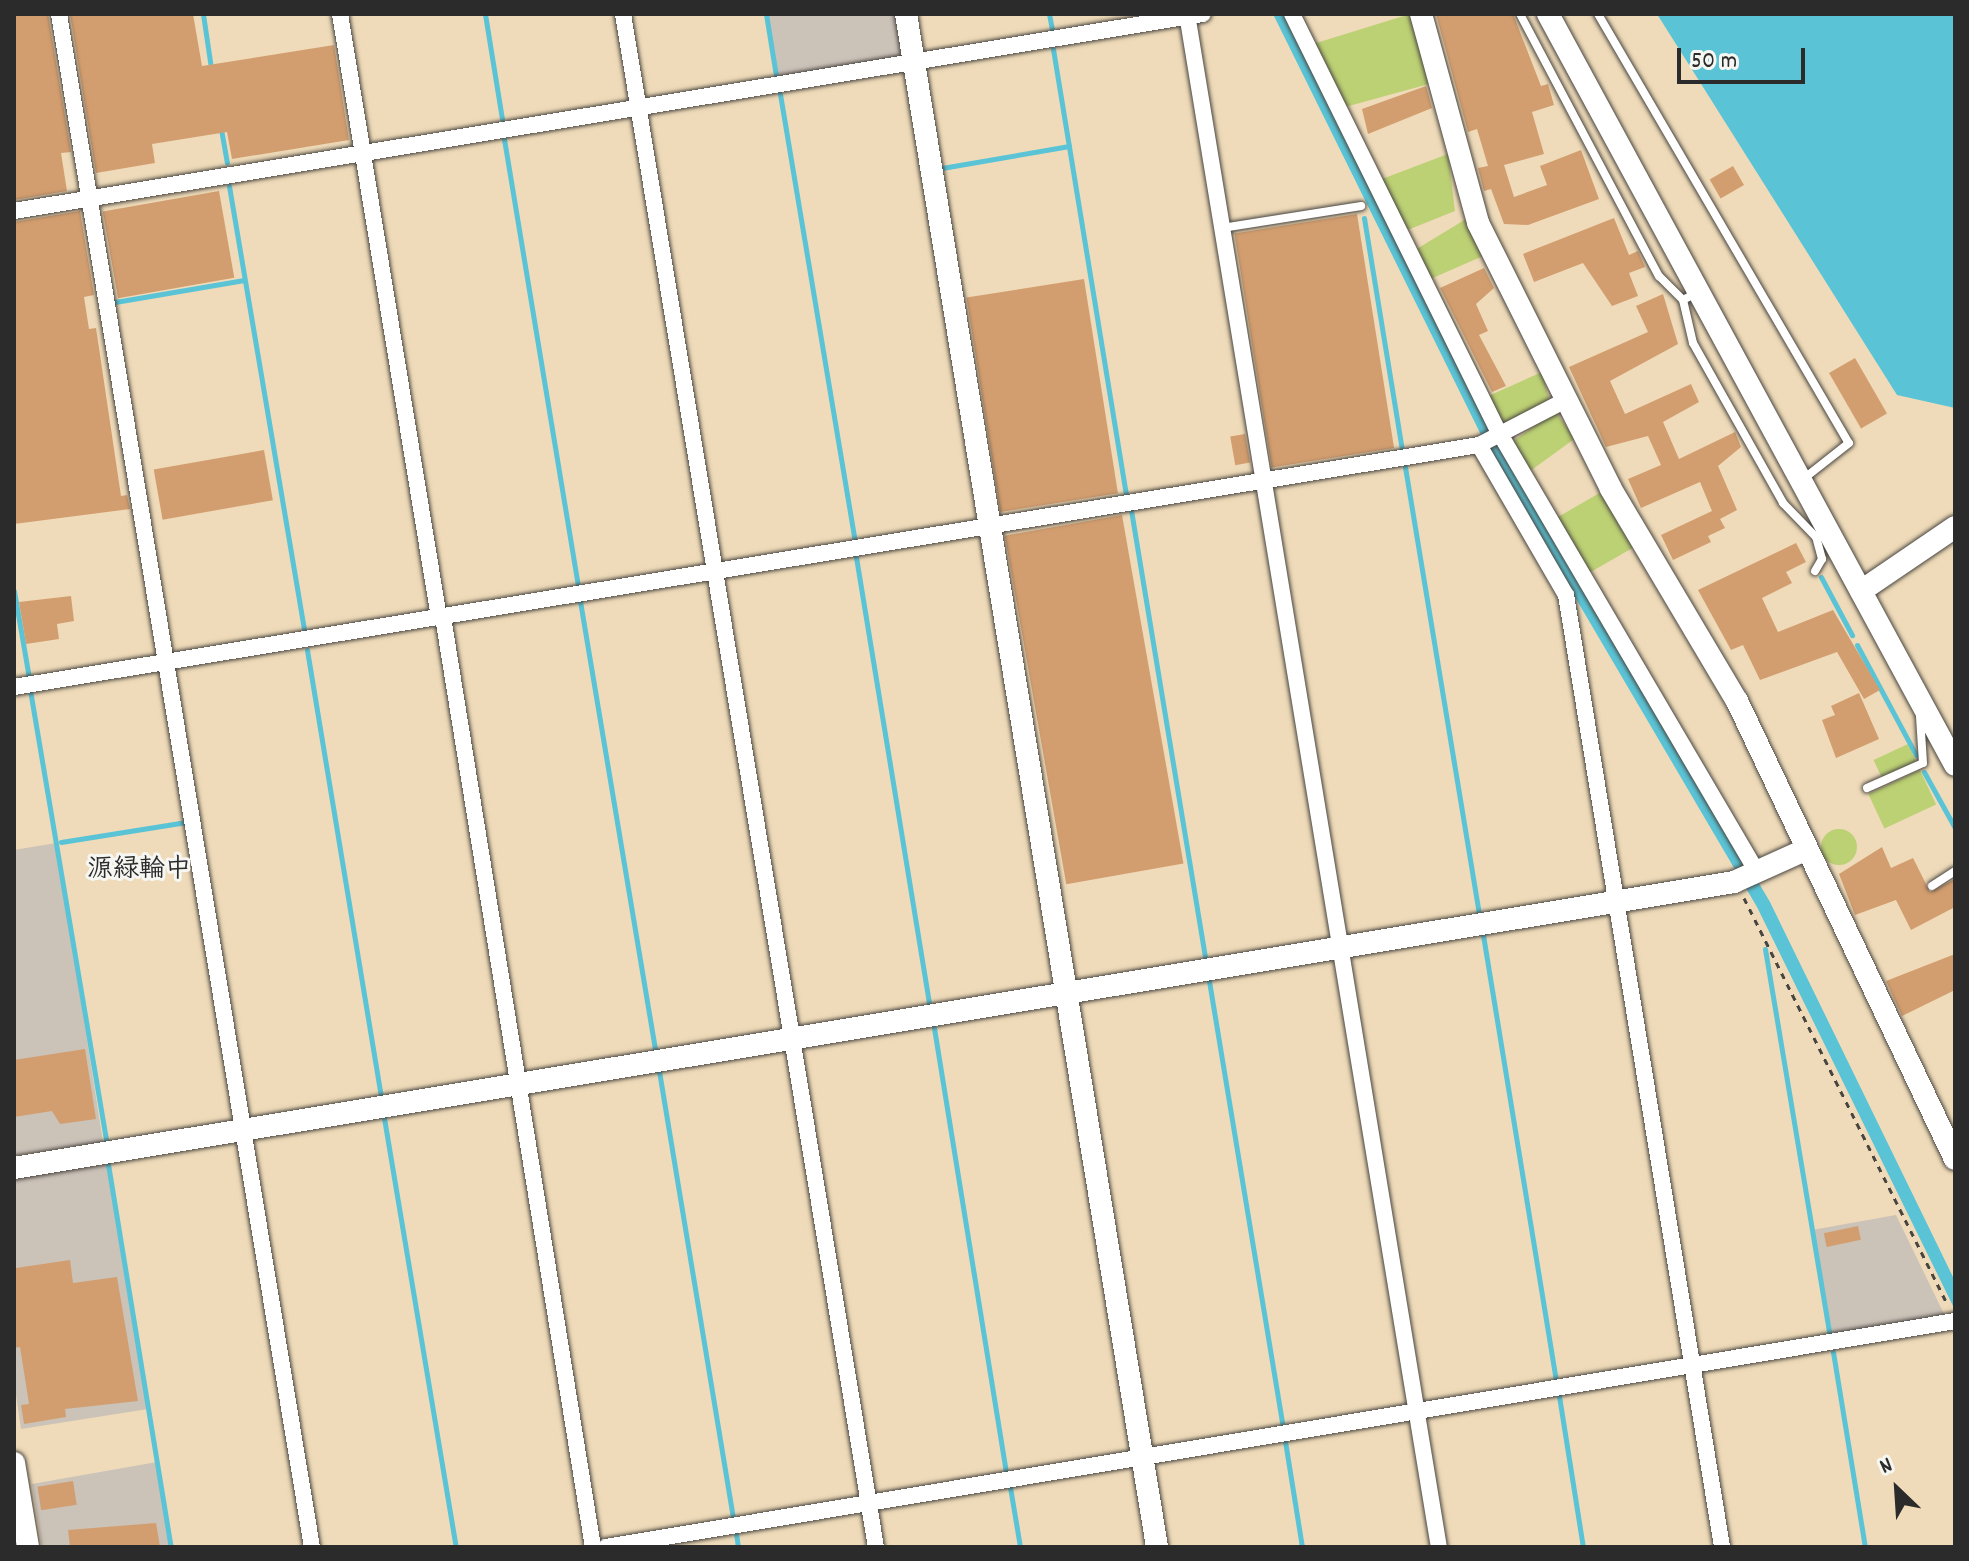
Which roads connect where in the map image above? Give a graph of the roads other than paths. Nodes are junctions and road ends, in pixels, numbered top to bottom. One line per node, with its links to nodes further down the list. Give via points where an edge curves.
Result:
1 (59, 14): 14 (street)
2 (340, 14): 13 (street)
3 (623, 14): 12 (street)
4 (906, 14): 11 (street)
5 (1292, 14): 20 (street)
6 (1421, 14): 19 (street, via 1478,223)
7 (1520, 14): 18 (lane, via 1659,276)
8 (1548, 14): 18 (street)
9 (1598, 14): 23 (lane, via 1849,443)
10 (1193, 15): 11 (street); 17 (street)
11 (913, 62): 12 (street); 24 (street)
12 (639, 107): 13 (street); 27 (street)
13 (363, 154): 14 (street); 30 (street)
14 (89, 199): 16 (street); 31 (street)
15 (1361, 206): 17 (lane)
16 (14, 211)
17 (1222, 228): 22 (street)
18 (1691, 296): 23 (street); 26 (lane, via 1693,343 1715,383 1783,503)
19 (1564, 401): 20 (street); 36 (street, via 1737,701)
20 (1499, 435): 21 (street); 38 (street)
21 (1479, 445): 22 (street); 40 (street, via 1566,595)
22 (1264, 481): 24 (street); 41 (street)
23 (1801, 481): 26 (street)
24 (990, 524): 27 (street); 42 (street)
25 (1955, 527): 29 (street)
26 (1822, 534): 28 (lane, via 1822,559); 29 (street)
27 (714, 571): 30 (street); 43 (street)
28 (1815, 571)
29 (1861, 591): 33 (street)
30 (441, 617): 31 (street); 44 (street)
31 (166, 662): 32 (street); 45 (street)
32 (14, 687)
33 (1920, 699): 34 (street); 35 (lane, via 1923,763)
34 (1955, 765)
35 (1867, 788)
36 (1805, 850): 38 (street); 46 (street)
37 (1955, 871): 39 (lane)
38 (1744, 878): 40 (street)
39 (1932, 886)
40 (1616, 902): 41 (street); 49 (street)
41 (1342, 947): 42 (street); 50 (street)
42 (1066, 993): 43 (street); 51 (street)
43 (792, 1039): 44 (street); 53 (street)
44 (518, 1084): 45 (street); 56 (street)
45 (242, 1130): 47 (street); 55 (street)
46 (1955, 1159)
47 (14, 1168)
48 (1955, 1321): 49 (street)
49 (1692, 1365): 50 (street); 61 (street)
50 (1417, 1412): 51 (street); 60 (street)
51 (1143, 1458): 53 (street); 59 (street)
52 (14, 1463): 54 (street)
53 (869, 1502): 57 (street); 58 (street)
54 (28, 1547)
55 (312, 1547)
56 (593, 1547)
57 (606, 1547)
58 (876, 1547)
59 (1157, 1547)
60 (1439, 1547)
61 (1722, 1547)

